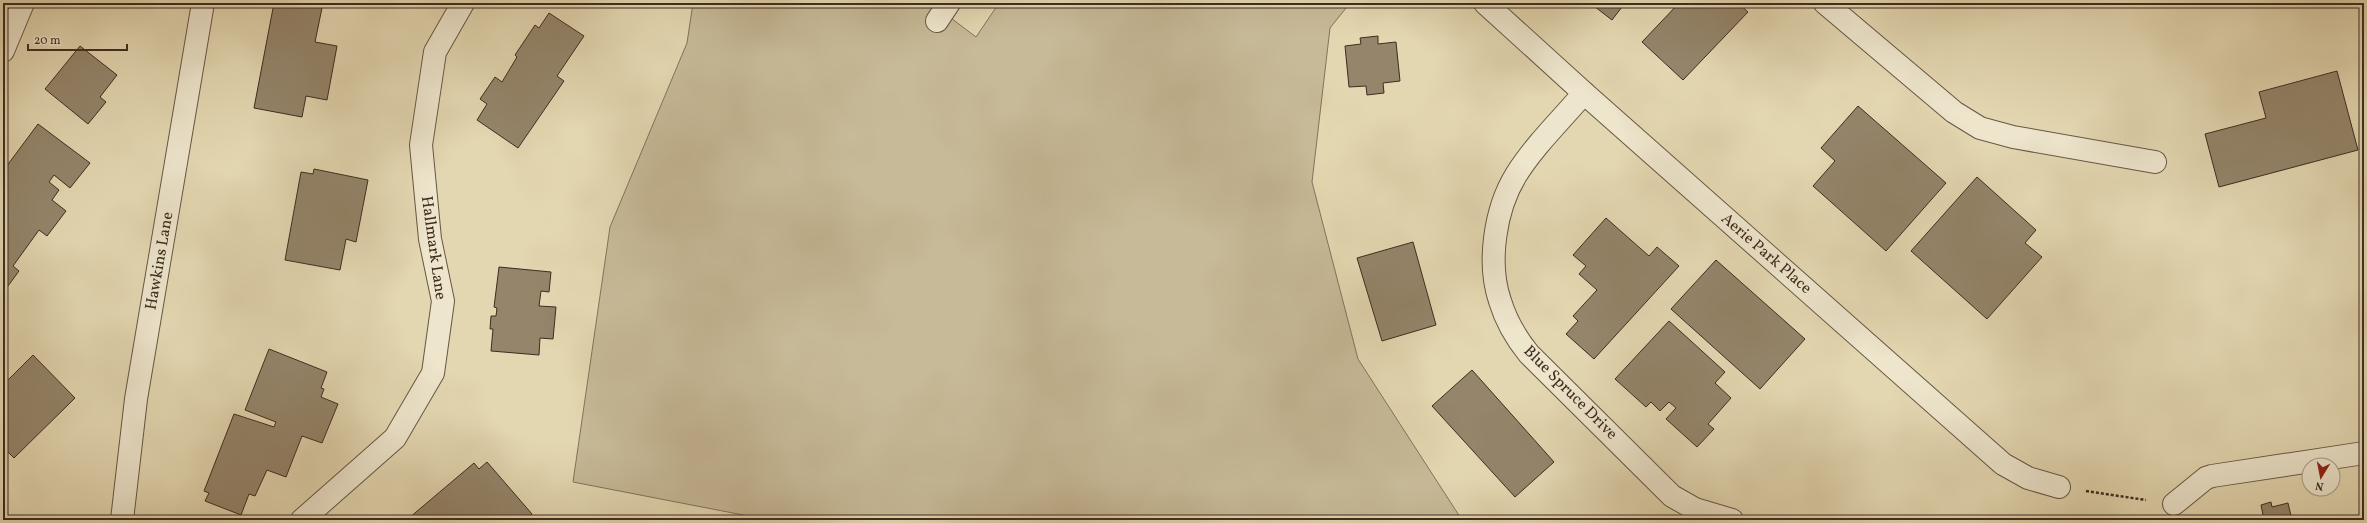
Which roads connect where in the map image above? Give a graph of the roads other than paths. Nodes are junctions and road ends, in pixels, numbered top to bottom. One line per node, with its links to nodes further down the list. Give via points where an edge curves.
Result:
1 (23, 3): 8 (street)
2 (203, 3): 14 (street, Hawkins Lane, via 136,399)
3 (463, 3): 15 (street, Hallmark Lane, via 435,52 421,145 430,240 443,301 433,373 396,438)
4 (949, 3): 7 (street)
5 (1485, 3): 9 (street, Aerie Park Place)
6 (1825, 3): 10 (street, via 1954,112 1976,125 2013,137)
7 (937, 21)
8 (3, 51)
9 (1584, 94): 12 (street, Aerie Park Place, via 2003,464 2028,478); 16 (street, Blue Spruce Drive, via 1524,163 1507,193 1501,211 1494,257 1499,301 1518,341 1528,354 1672,496 1695,509)
10 (2155, 162)
11 (2364, 453): 13 (street, via 2212,476)
12 (2059, 487)
13 (2174, 504)
14 (122, 520)
15 (302, 520)
16 (1732, 520)

